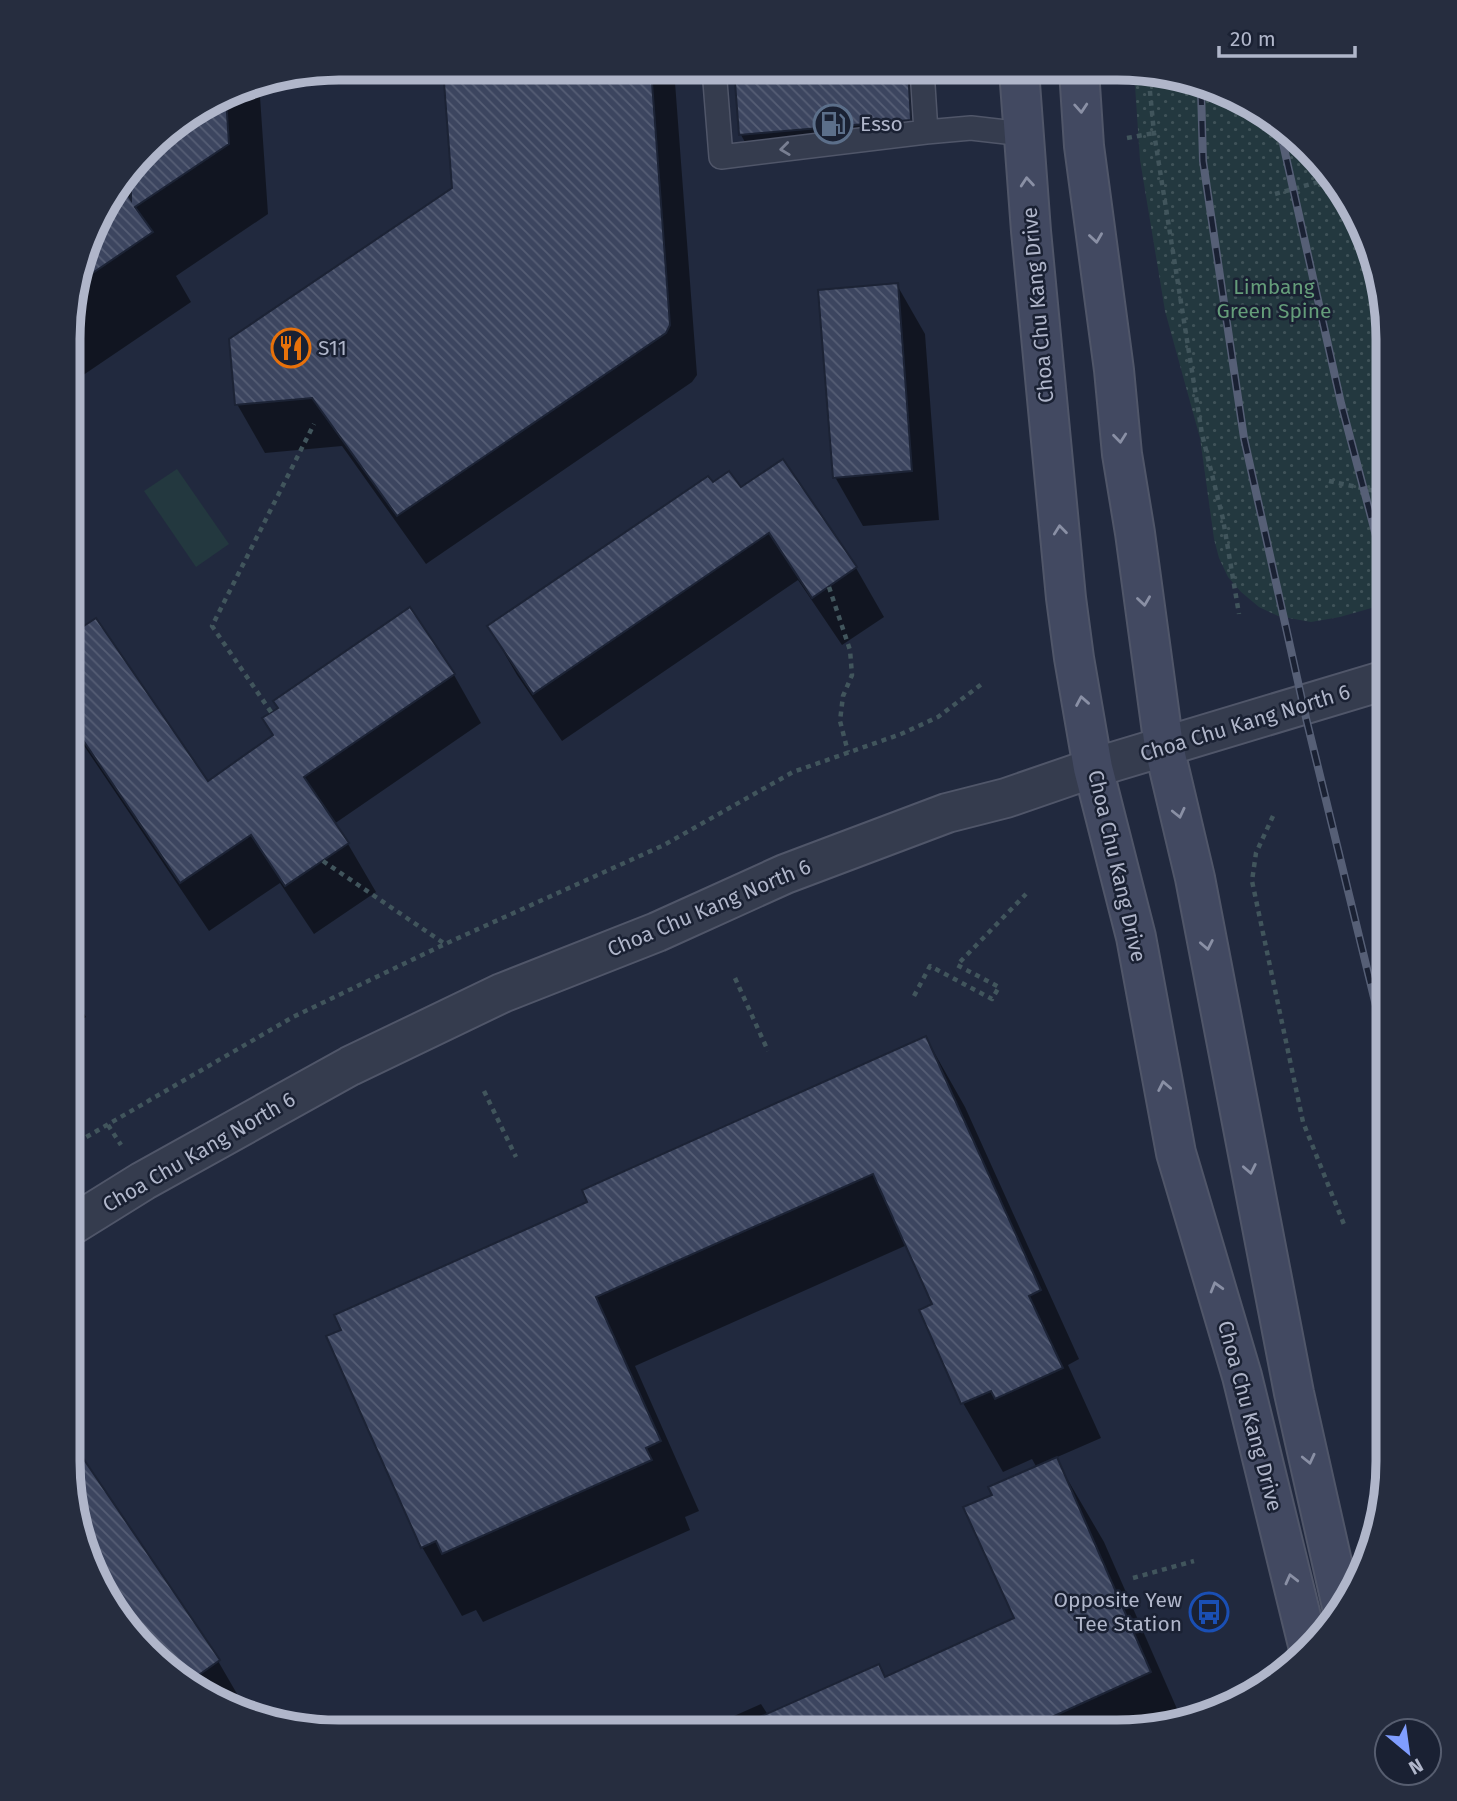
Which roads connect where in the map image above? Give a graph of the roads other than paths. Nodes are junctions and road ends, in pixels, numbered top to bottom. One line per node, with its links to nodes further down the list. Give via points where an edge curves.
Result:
1 (715, 80): 5 (lane, one-way to 1, via 721,157)
2 (923, 80): 5 (lane)
3 (1020, 80): 6 (main road, Choa Chu Kang Drive)
4 (1080, 80): 8 (main road, Choa Chu Kang Drive, one-way to 8, via 1122,454)
5 (926, 132): 6 (lane, via 971,128)
6 (1023, 134): 9 (main road, Choa Chu Kang Drive, one-way to 6, via 1066,598)
7 (1376, 683): 8 (street, Choa Chu Kang North 6)
8 (1164, 747): 9 (street, Choa Chu Kang North 6); 11 (main road, Choa Chu Kang Drive, one-way to 11, via 1195,878 1294,1393)
9 (1093, 768): 10 (street, Choa Chu Kang North 6, via 947,813 785,874 657,932 502,993 350,1066); 12 (main road, Choa Chu Kang Drive, one-way to 9, via 1242,1376 1176,1153 1136,937)
10 (80, 1220)
11 (1339, 1595)
12 (1306, 1639)

